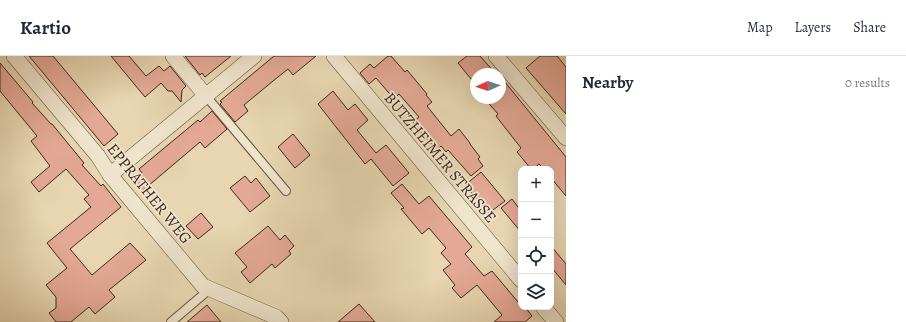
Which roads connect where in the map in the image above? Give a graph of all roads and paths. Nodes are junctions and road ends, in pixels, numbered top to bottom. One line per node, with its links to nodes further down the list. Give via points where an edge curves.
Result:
1 (14, 56): 8 (street, EPPRATHER WEG, via 98,156)
2 (173, 56): 6 (street)
3 (254, 56): 6 (street)
4 (334, 56): 10 (street, BUTZHEIMER STRASSE)
5 (496, 56): 7 (street)
6 (206, 96): 8 (street); 9 (lane)
7 (566, 138)
8 (110, 175): 11 (street, EPPRATHER WEG)
9 (286, 191)
10 (518, 276)
11 (207, 288): 13 (lane, via 204,294); 14 (street, EPPRATHER WEG, via 276,317)
12 (546, 310): 15 (street)
13 (171, 322)
14 (281, 322)
15 (556, 322)

